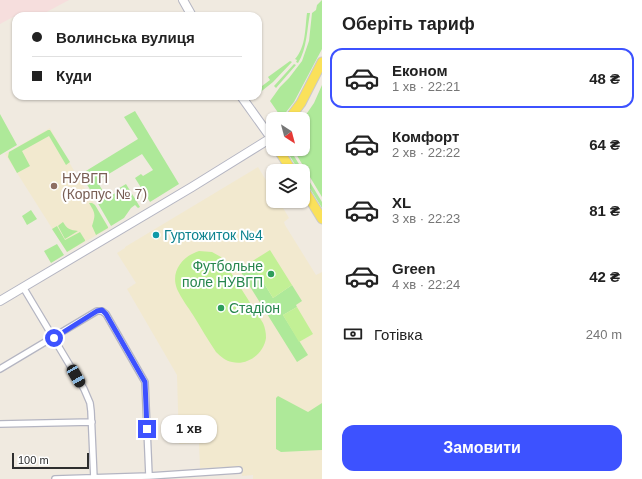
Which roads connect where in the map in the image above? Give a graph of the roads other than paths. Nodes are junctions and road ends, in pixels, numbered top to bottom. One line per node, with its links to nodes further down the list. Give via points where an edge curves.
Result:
1 (183, 0): 2 (main road)
2 (190, 12)
3 (322, 62): 5 (main road)
4 (244, 100): 6 (main road)
5 (294, 112)
6 (266, 130)
7 (266, 142): 10 (main road)
8 (310, 200): 9 (main road)
9 (322, 220)
10 (23, 287): 11 (main road); 12 (street)
11 (0, 300)
12 (54, 338): 13 (street); 14 (street, via 87,396); 17 (street, via 97,311 102,310 106,314 145,382)
13 (0, 369)
14 (92, 422): 15 (street); 18 (street)
15 (0, 424)
16 (239, 470): 17 (street)
17 (150, 476): 18 (street)
18 (94, 478): 19 (street)
19 (55, 479)

